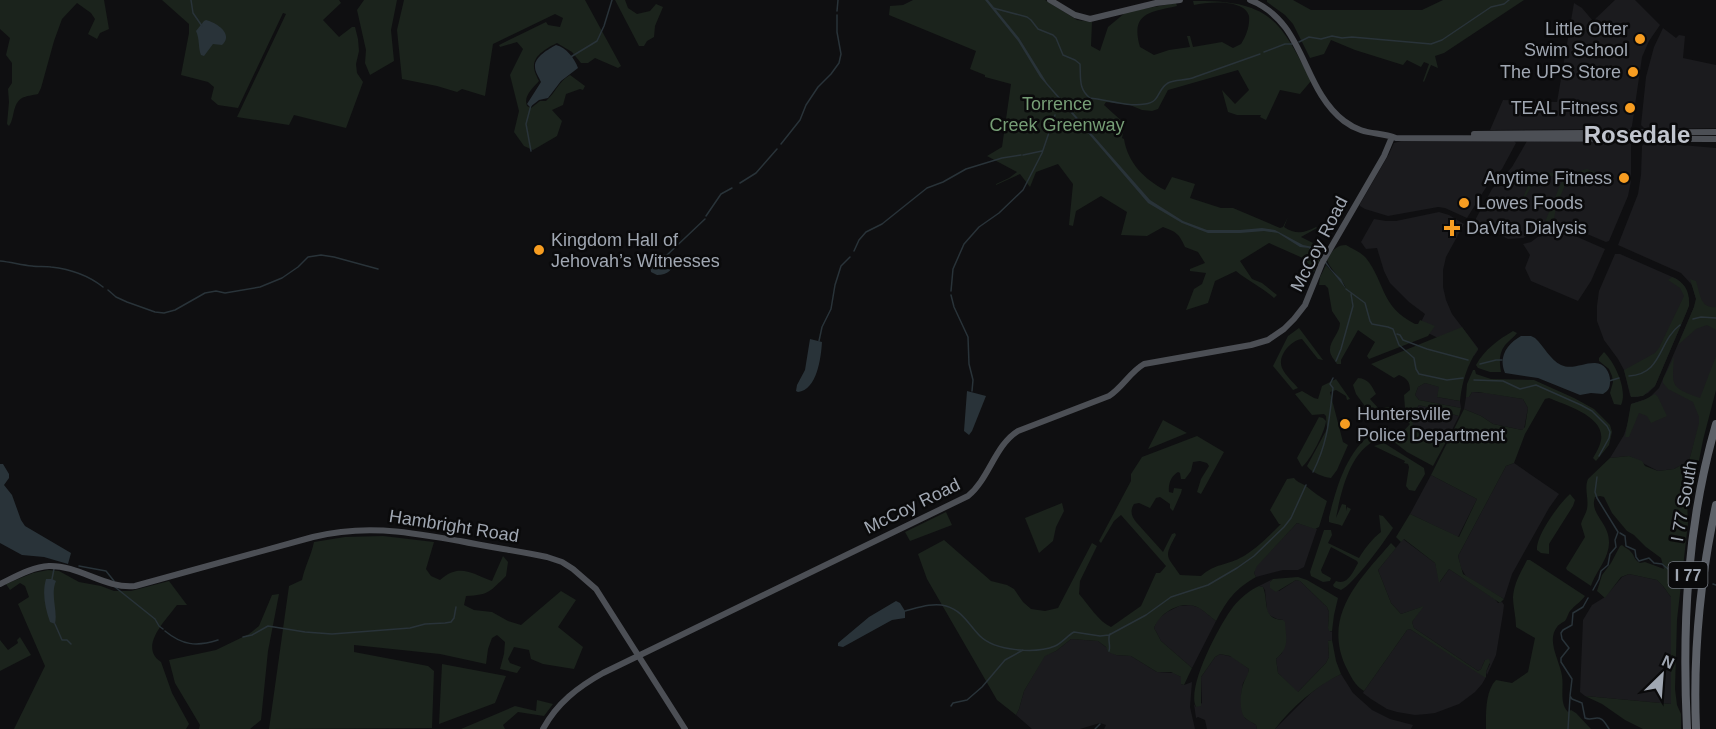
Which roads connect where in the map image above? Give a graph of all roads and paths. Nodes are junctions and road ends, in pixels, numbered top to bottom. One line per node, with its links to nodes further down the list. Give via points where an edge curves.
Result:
1 (1050, 0): 2 (main road, via 1089,19)
2 (1180, 0)
3 (1250, 0): 6 (main road, via 1284,25 1333,111 1356,128)
4 (1578, 133): 5 (main road); 6 (main road); 7 (main road, via 1576,137)
5 (1716, 135): 7 (main road, via 1706,139)
6 (1392, 137): 7 (main road); 13 (main road, McCoy Road, via 1324,260 1305,305 1289,325 1273,336 1251,345 1141,366 1108,396 1012,435 978,486 965,498)
7 (1557, 139)
8 (1716, 424): 16 (highway, I 77 South / I 77, via 1698,500 1688,571 1684,642)
9 (1716, 435): 16 (highway, I 77, via 1691,571)
10 (1716, 505): 17 (highway, I 77, via 1698,625)
11 (1716, 524): 18 (highway, I 77, via 1702,625)
12 (0, 584): 13 (main road, Hambright Road, via 50,566 115,585 135,586 326,534 393,530 562,562 596,590)
13 (638, 655): 14 (main road, McCoy Road, via 580,687); 15 (main road, Hambright Road)
14 (543, 729)
15 (685, 729)
16 (1689, 729)
17 (1696, 729)
18 (1701, 729)

